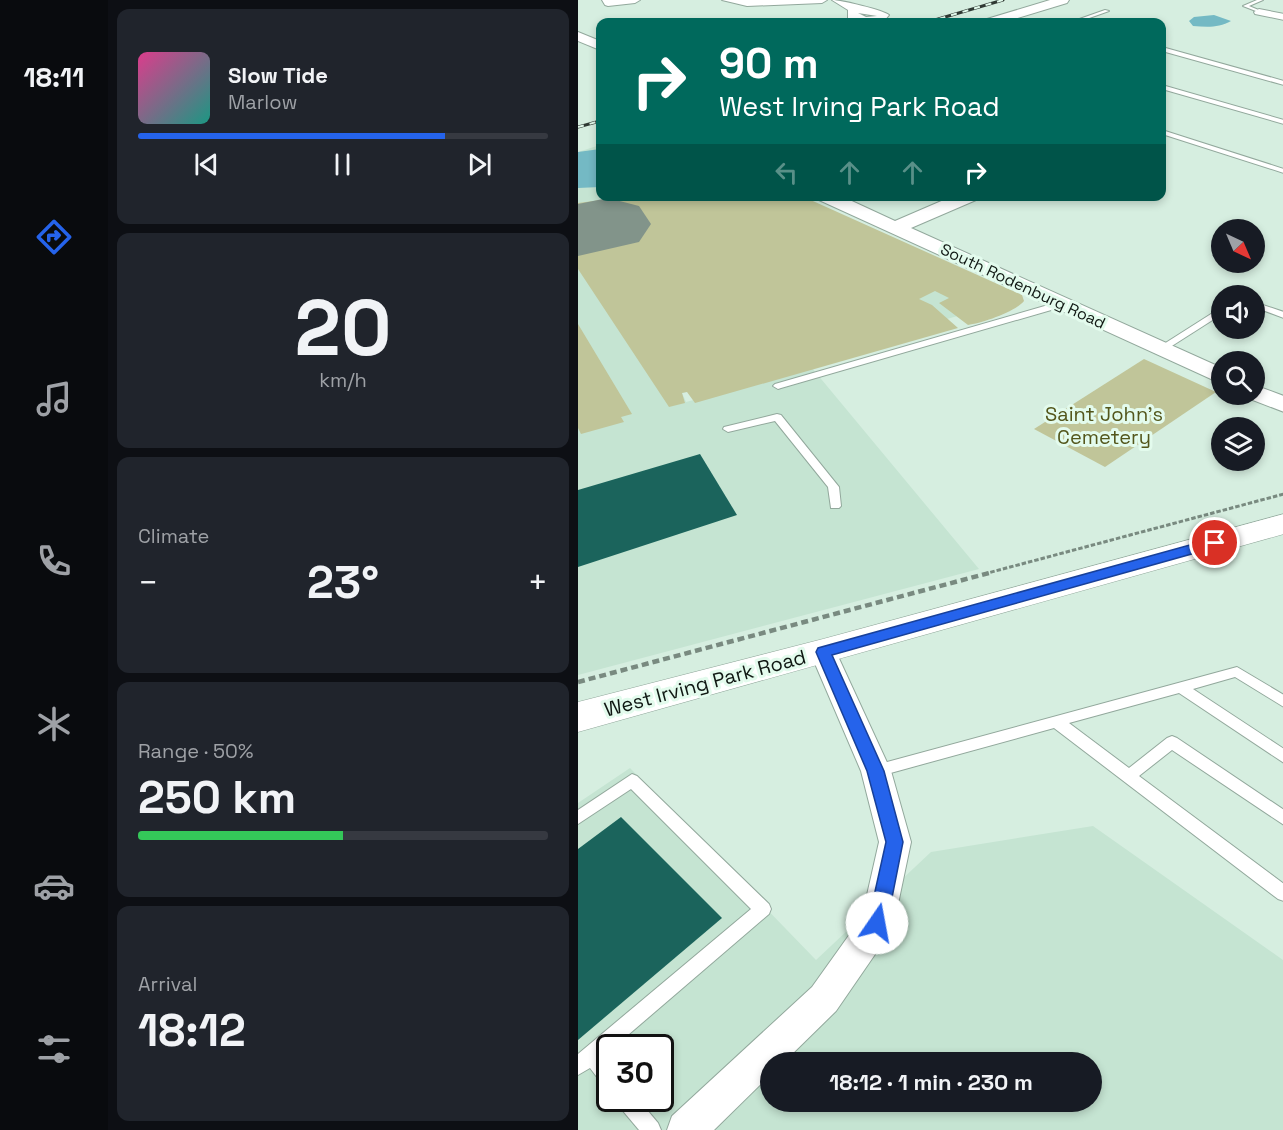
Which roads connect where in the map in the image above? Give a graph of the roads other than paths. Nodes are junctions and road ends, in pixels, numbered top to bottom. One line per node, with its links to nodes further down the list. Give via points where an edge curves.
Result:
1 (607, 0): 2 (street)
2 (635, 0)
3 (727, 0): 8 (street)
4 (822, 0): 8 (street)
5 (838, 0): 9 (street)
6 (1062, 0): 14 (street)
7 (1261, 0): 11 (lane, via 1245,6)
8 (747, 3): 12 (street)
9 (853, 10)
10 (1107, 11): 15 (lane)
11 (1259, 12): 13 (street)
12 (735, 14)
13 (1283, 17)
14 (1005, 18)
15 (1086, 18)
16 (578, 36): 17 (street)
17 (596, 44)
18 (1166, 50): 19 (lane)
19 (1283, 83)
20 (1166, 88): 21 (lane)
21 (1283, 123)
22 (1166, 133): 23 (lane)
23 (1283, 171)
24 (836, 201): 26 (street, South Rodenburg Road)
25 (958, 201): 26 (street)
26 (894, 228): 27 (street, South Rodenburg Road)
27 (1062, 304): 31 (street, South Rodenburg Road); 33 (lane)
28 (1265, 308): 29 (lane)
29 (1283, 315)
30 (1211, 317): 31 (lane)
31 (1161, 349): 32 (street, South Rodenburg Road)
32 (1211, 372)
33 (778, 386)
34 (1265, 397): 35 (street)
35 (1283, 405)
36 (728, 429): 37 (lane, via 776,417 833,487)
37 (835, 506)
38 (1283, 524): 39 (main road, West Irving Park Road)
39 (823, 652): 42 (main road, West Irving Park Road); 45 (street)
40 (1180, 687): 41 (lane, via 1237,672); 43 (lane); 44 (lane)
41 (1283, 702)
42 (578, 717)
43 (1057, 722): 45 (lane); 46 (lane)
44 (1283, 757)
45 (876, 771): 53 (street, via 895,842 877,923 824,999)
46 (1129, 776): 48 (lane, via 1172,742); 49 (lane)
47 (578, 818): 50 (lane, via 632,780 763,909)
48 (1283, 819)
49 (1283, 894)
50 (585, 1061)
51 (636, 1112): 52 (lane)
52 (651, 1130)
53 (686, 1130)

